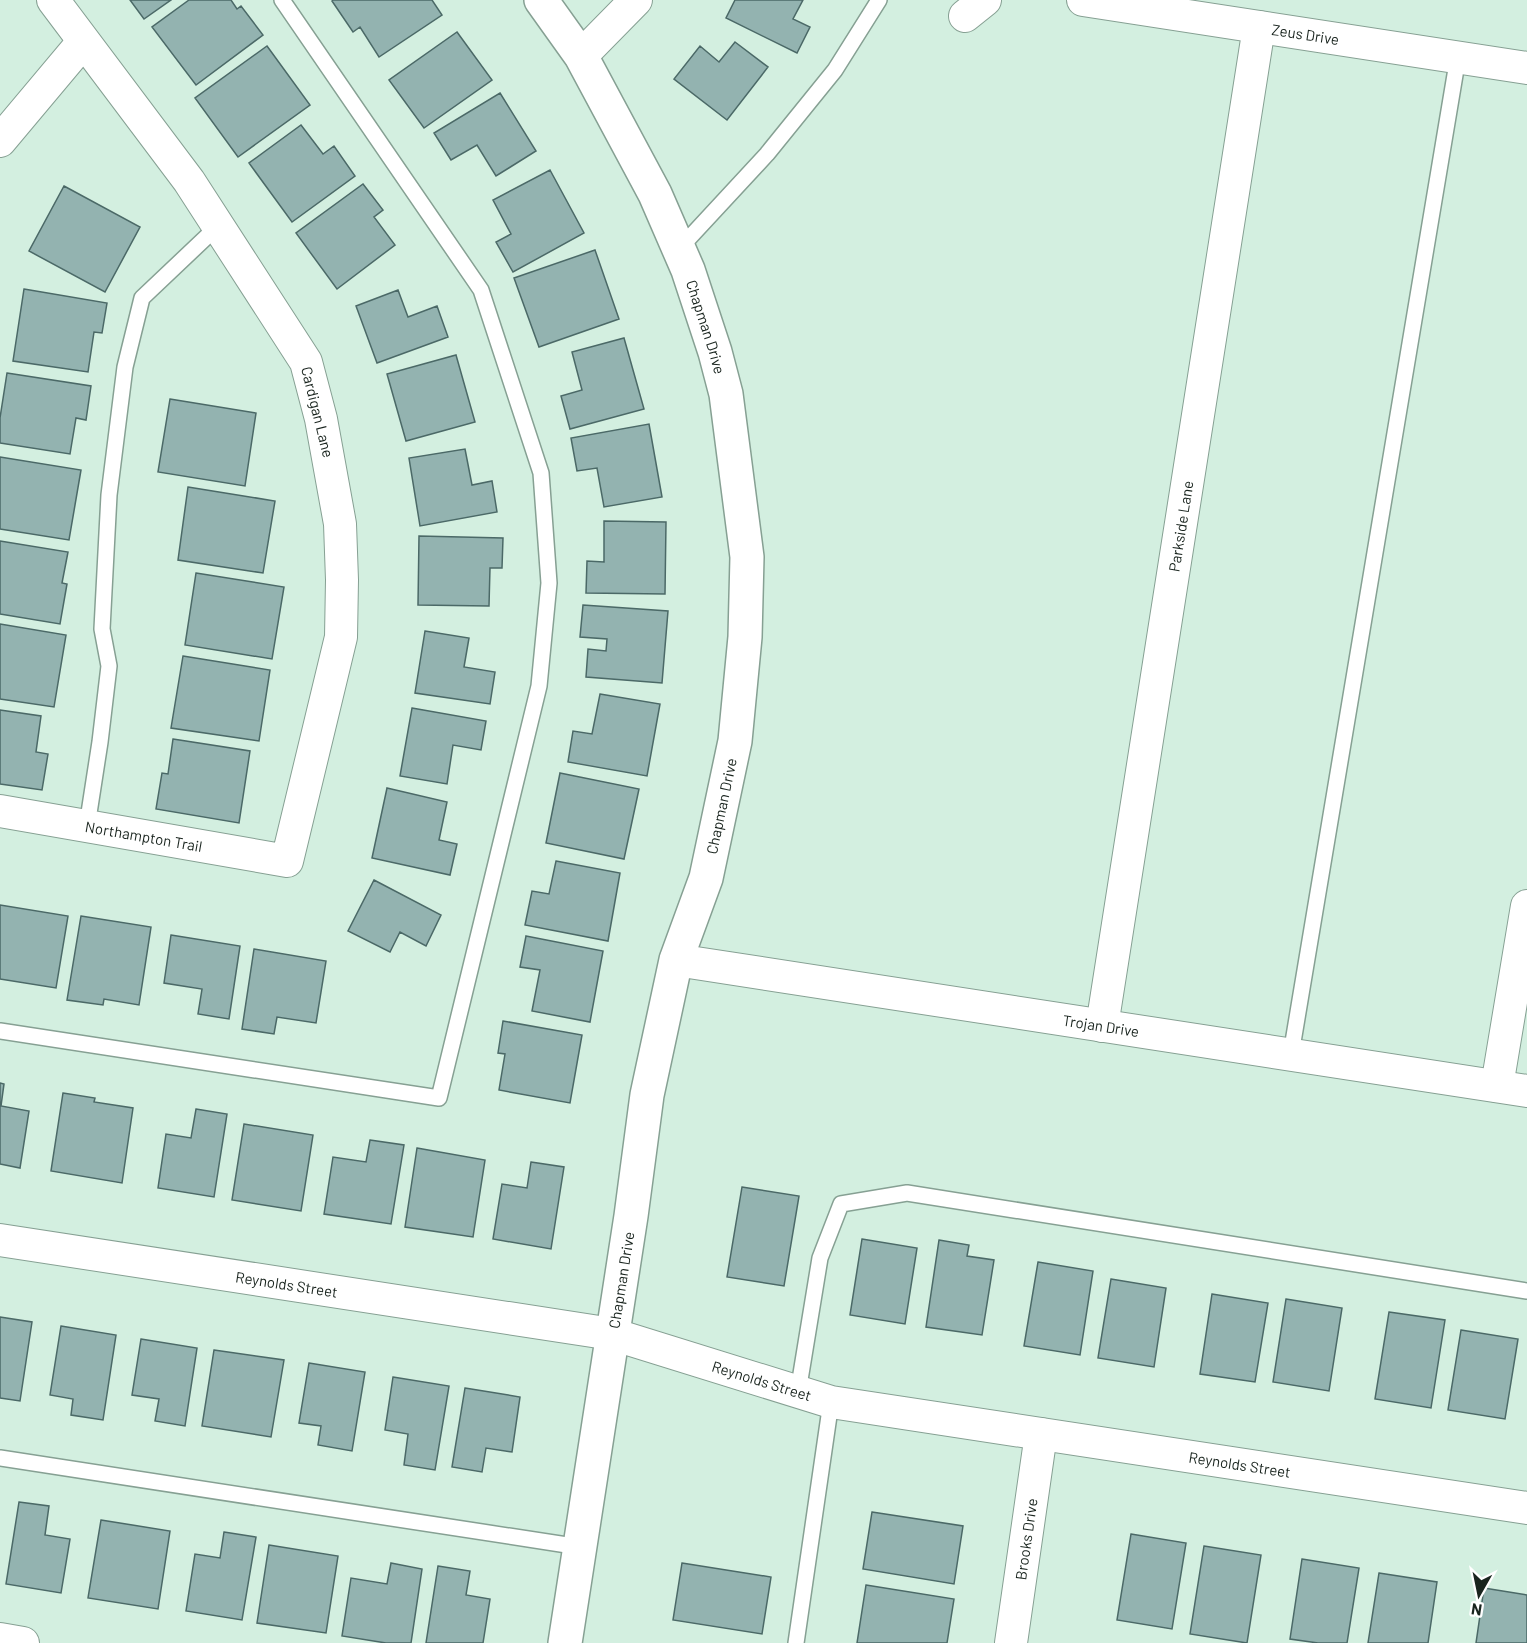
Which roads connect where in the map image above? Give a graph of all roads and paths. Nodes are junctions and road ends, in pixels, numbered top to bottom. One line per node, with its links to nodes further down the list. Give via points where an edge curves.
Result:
1 (53, 0): 8 (street, Cardigan Lane)
2 (282, 0): 21 (lane, via 481,290 541,473 549,583 539,686 439,1098)
3 (542, 0): 9 (street, Chapman Drive)
4 (636, 0): 9 (street)
5 (879, 0): 14 (lane, via 835,70 767,154)
6 (1083, 0): 7 (street, Zeus Drive)
7 (1259, 27): 10 (street, Zeus Drive); 20 (street, Parkside Lane)
8 (83, 42): 12 (street); 13 (street, Cardigan Lane, via 189,181)
9 (580, 56): 14 (street, Chapman Drive, via 655,195)
10 (1458, 57): 11 (street, Zeus Drive); 22 (lane)
11 (1527, 68)
12 (0, 141)
13 (218, 226): 16 (lane, via 142,298 124,368 109,495 102,629 109,666); 17 (street, Cardigan Lane, via 306,362 340,524 341,637)
14 (679, 249): 19 (street, Chapman Drive, via 726,394 747,557 745,637 735,741 706,878)
15 (0, 812): 16 (street, Northampton Trail)
16 (87, 826): 17 (street, Northampton Trail)
17 (286, 861)
18 (1527, 906): 23 (street)
19 (676, 960): 20 (street, Trojan Drive); 26 (street, Chapman Drive, via 647,1095)
20 (1102, 1026): 22 (street, Trojan Drive)
21 (0, 1031)
22 (1291, 1054): 23 (street, Trojan Drive)
23 (1512, 1088)
24 (0, 1240): 26 (street, Reynolds Street)
25 (1527, 1291): 27 (lane, via 907,1192 841,1204 820,1258)
26 (612, 1334): 27 (street, Reynolds Street); 32 (street, Chapman Drive)
27 (798, 1392): 28 (street, Reynolds Street)
28 (831, 1402): 29 (street, Reynolds Street); 36 (lane)
29 (1041, 1434): 31 (street, Reynolds Street); 37 (street, Brooks Drive)
30 (0, 1458): 32 (lane)
31 (1527, 1508)
32 (580, 1547): 35 (street, Chapman Drive)
33 (0, 1639): 34 (street)
34 (23, 1643)
35 (565, 1643)
36 (796, 1643)
37 (1011, 1643)

